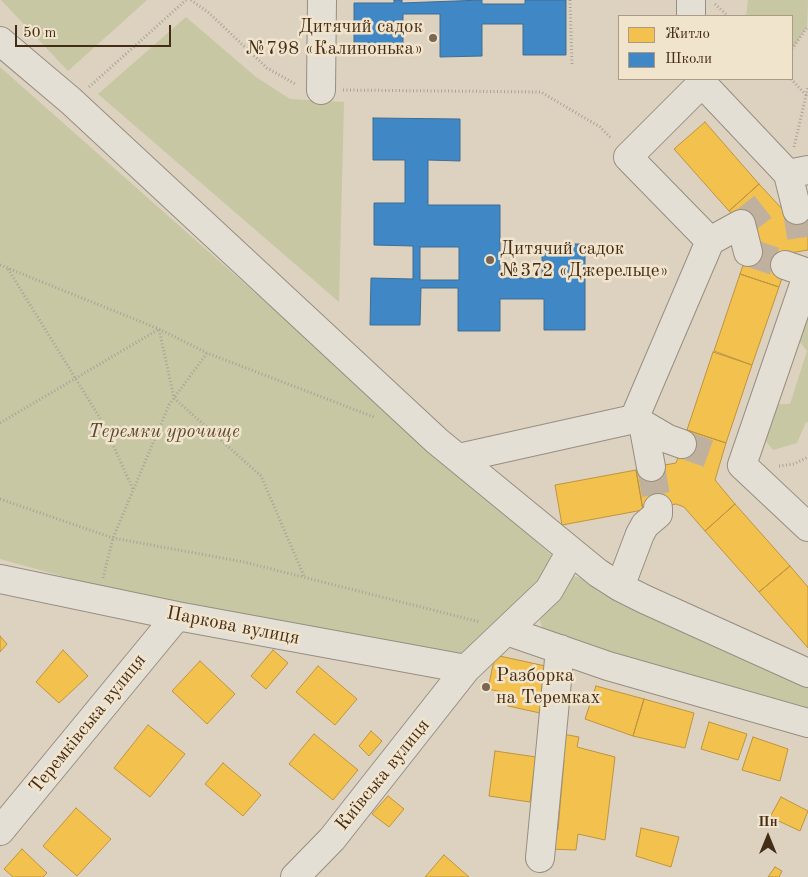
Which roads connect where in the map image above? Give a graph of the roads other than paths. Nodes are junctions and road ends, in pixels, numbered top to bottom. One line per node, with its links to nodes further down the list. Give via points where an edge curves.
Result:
1 (322, 0): 6 (street)
2 (691, 0): 3 (street)
3 (691, 15)
4 (0, 41): 12 (street, via 71,101)
5 (701, 81): 7 (street); 10 (street, via 628,157 710,241)
6 (321, 90)
7 (798, 172): 8 (street)
8 (785, 205)
9 (802, 267): 15 (street, via 731,461)
10 (638, 422): 11 (street); 12 (street); 13 (street)
11 (682, 444)
12 (459, 458): 16 (street)
13 (651, 467)
14 (658, 508): 18 (street, via 658,514 640,534)
15 (808, 527)
16 (571, 551): 18 (street); 20 (street, Київська вулиця, via 549,590)
17 (0, 579): 19 (street, Паркова вулиця)
18 (620, 588): 23 (street)
19 (177, 616): 22 (street, Паркова вулиця); 25 (street, Теремківська вулиця)
20 (507, 631): 21 (street); 22 (street, Київська вулиця)
21 (560, 649): 24 (street, via 608,666); 26 (street)
22 (466, 669): 27 (street, Київська вулиця, via 332,838)
23 (808, 673)
24 (808, 723)
25 (0, 831)
26 (540, 858)
27 (295, 877)

